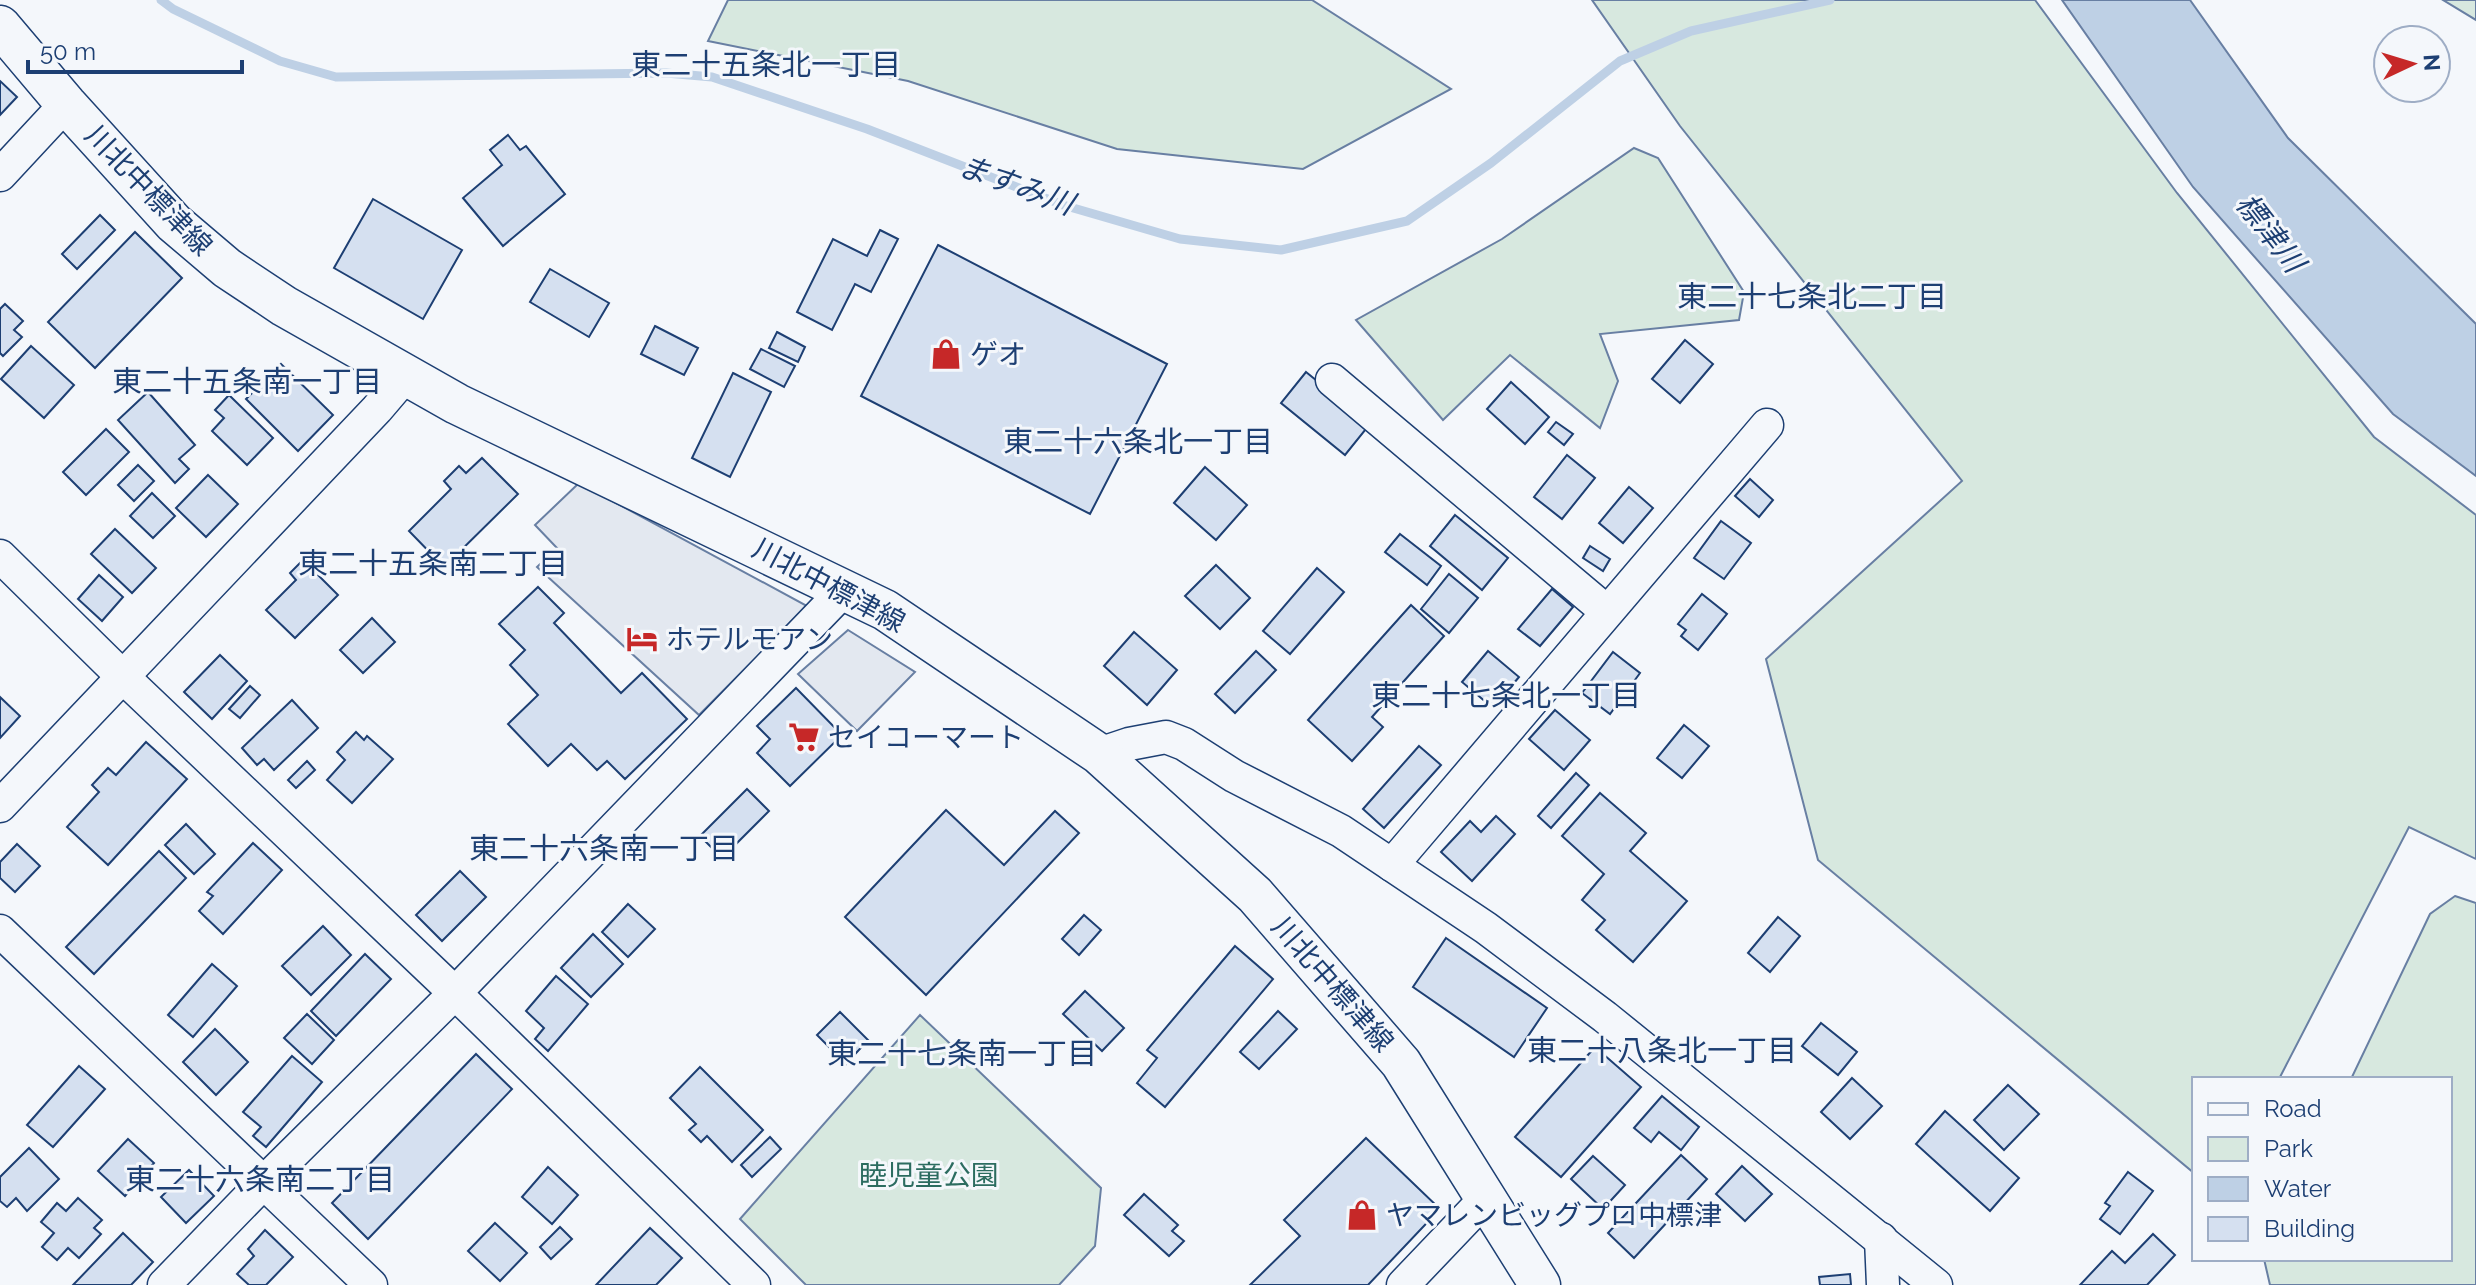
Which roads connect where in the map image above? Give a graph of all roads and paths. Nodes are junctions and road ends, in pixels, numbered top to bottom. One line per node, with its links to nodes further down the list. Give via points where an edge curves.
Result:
1 (0, 26): 2 (main road, 川北中標津線)
2 (66, 104): 3 (street); 4 (main road, 川北中標津線, via 174,223 227,268)
3 (0, 175)
4 (406, 375): 8 (main road, 川北中標津線); 10 (street)
5 (1332, 380): 9 (street)
6 (1767, 425): 9 (street)
7 (0, 556): 10 (street)
8 (844, 590): 11 (main road, 川北中標津線, via 885,610); 15 (street)
9 (1606, 611): 13 (street)
10 (123, 677): 12 (street); 15 (street)
11 (1099, 754): 13 (street, via 1166,737 1341,831); 17 (main road, 川北中標津線, via 1233,874 1297,941 1401,1063)
12 (0, 806)
13 (1392, 865): 18 (street, via 1605,1017)
14 (0, 931): 16 (street)
15 (455, 993): 16 (street); 21 (street)
16 (264, 1182): 19 (street); 20 (street)
17 (1486, 1198): 22 (street); 23 (main road, 川北中標津線)
18 (1881, 1239): 24 (street); 25 (street)
19 (164, 1285)
20 (371, 1285)
21 (754, 1285)
22 (1403, 1285)
23 (1540, 1285)
24 (1883, 1285)
25 (1936, 1285)

